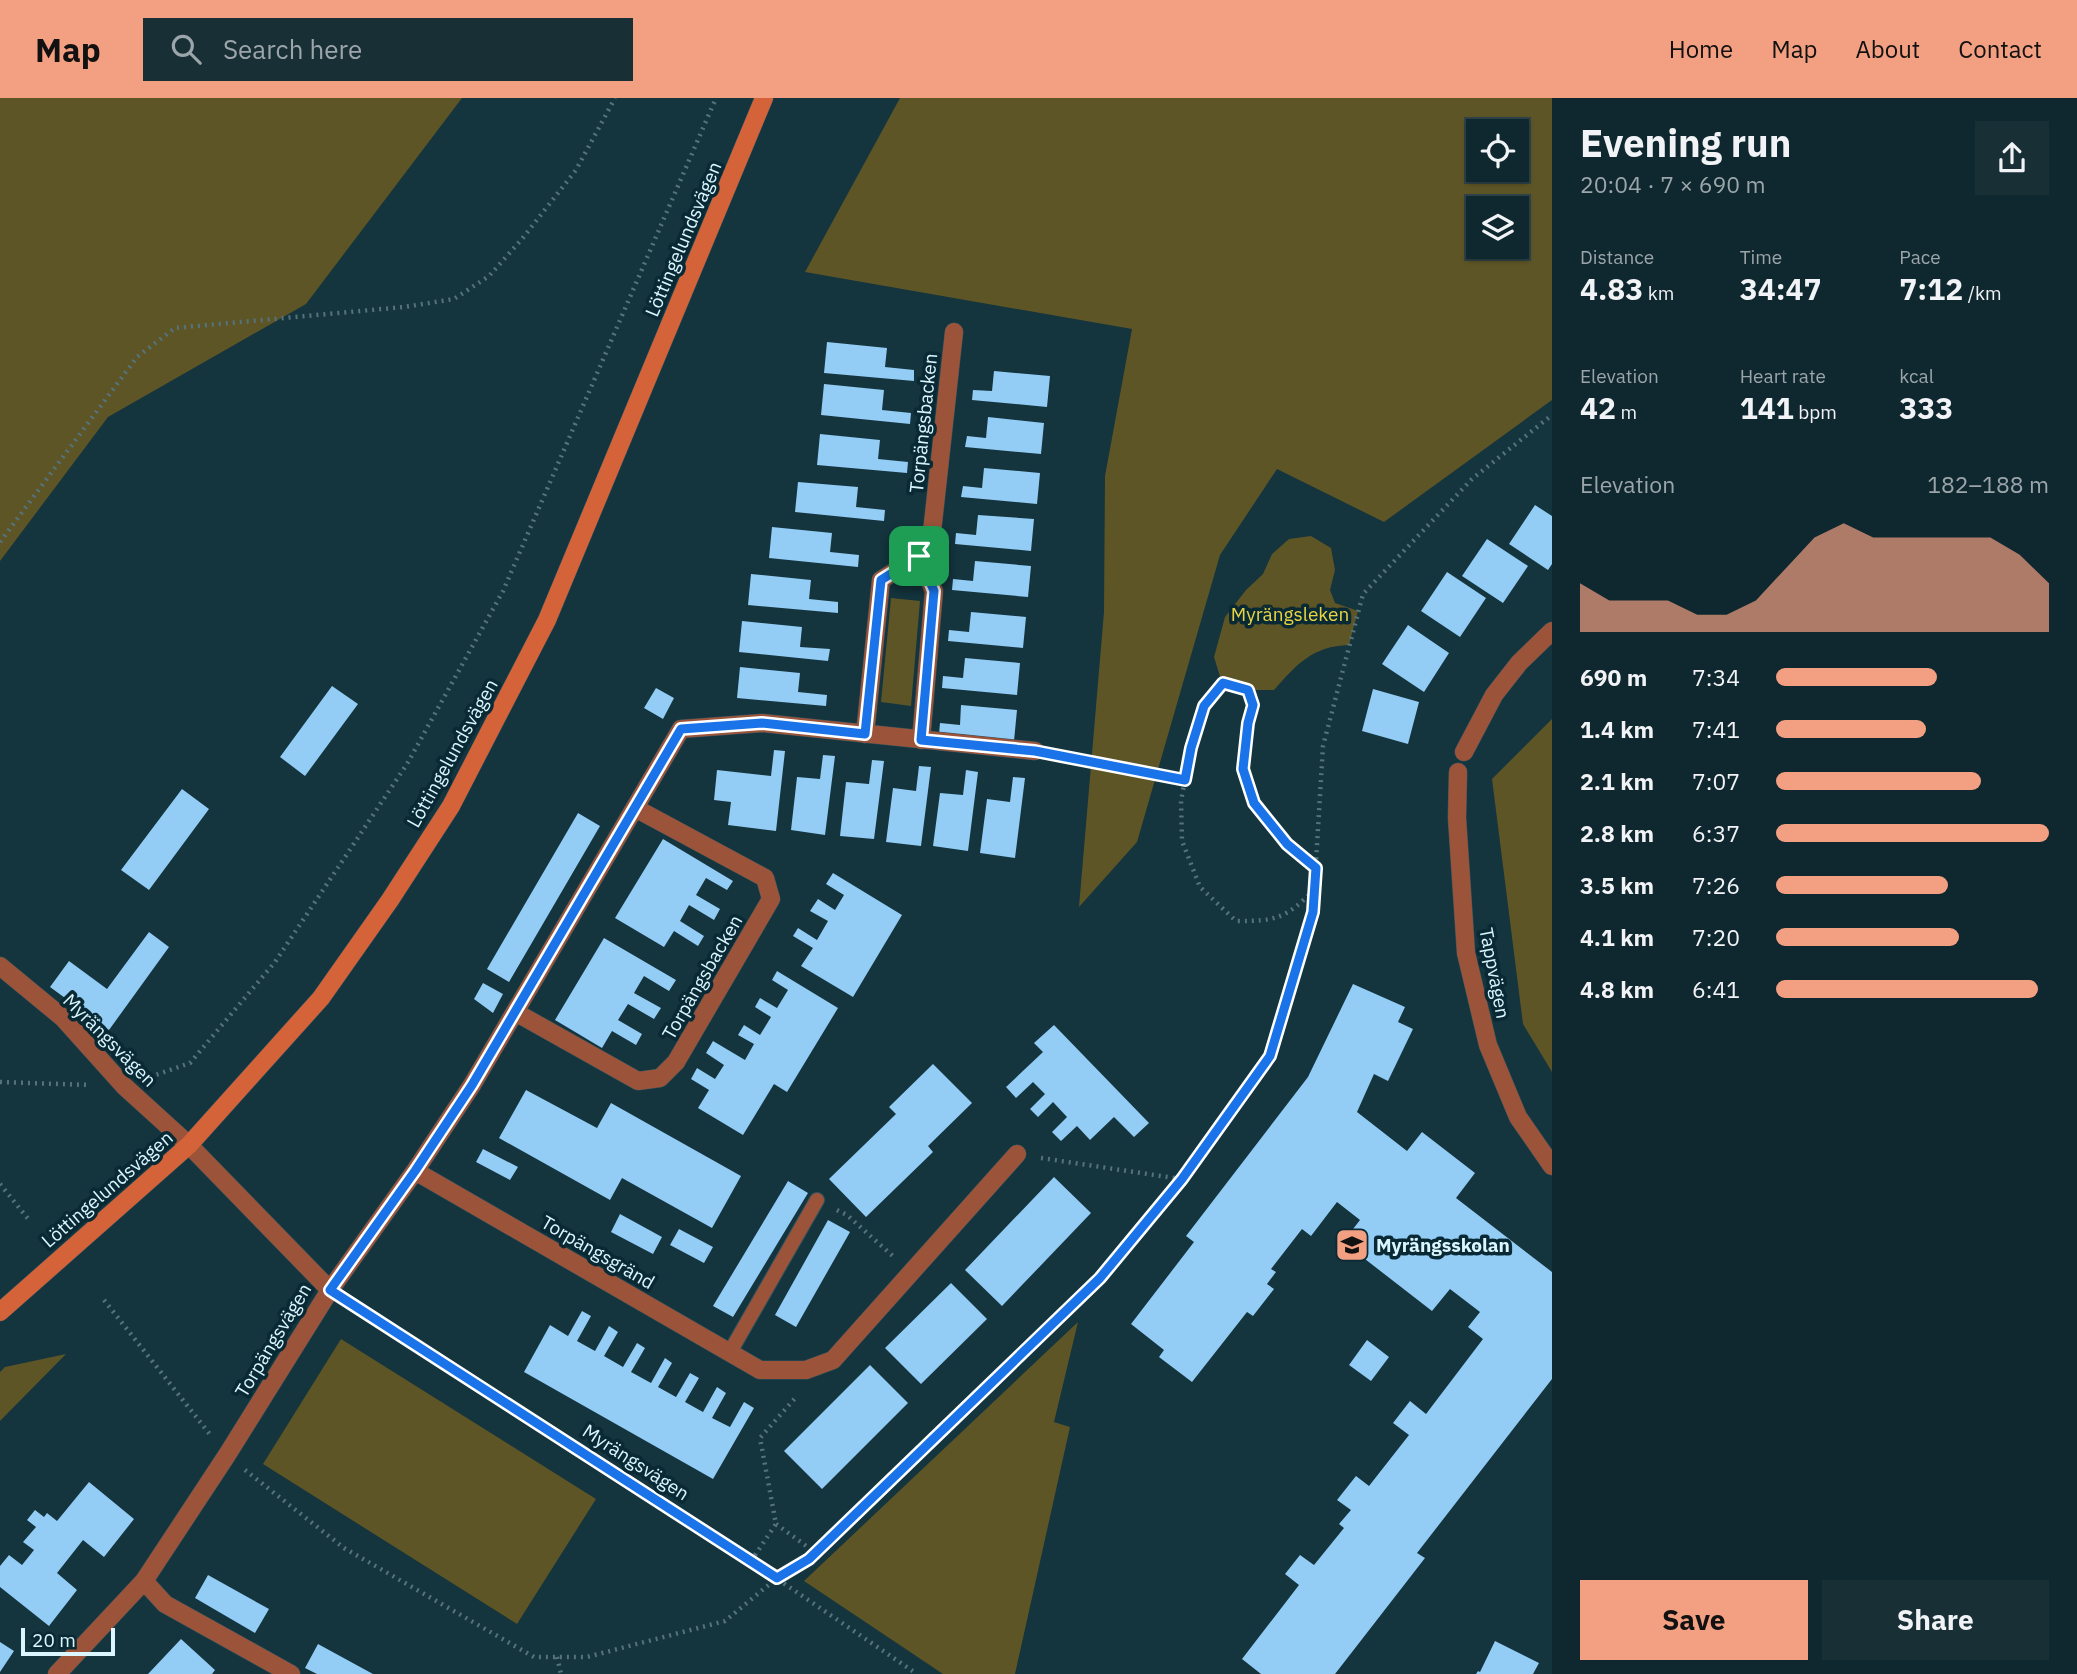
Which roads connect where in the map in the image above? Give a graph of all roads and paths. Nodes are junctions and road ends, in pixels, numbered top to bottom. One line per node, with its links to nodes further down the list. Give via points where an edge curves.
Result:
1 (615, 98): 6 (path, via 576,170 530,230 489,276 454,299 175,328 137,357)
2 (716, 98): 21 (path, via 503,591 407,764 275,962 190,1063)
3 (764, 98): 22 (main road, Löttingelundsvägen, via 547,620 451,806 321,998)
4 (954, 332): 7 (street, Torpängsbacken, via 932,532)
5 (1552, 415): 16 (path, via 1472,479 1363,594 1323,746)
6 (0, 542)
7 (919, 556): 9 (street, via 881,580); 10 (street, via 934,591)
8 (1552, 631): 12 (street, via 1494,695)
9 (865, 734): 10 (street); 15 (street, via 762,723 681,729)
10 (921, 740): 11 (street)
11 (1035, 751): 14 (path)
12 (1464, 752)
13 (1458, 772): 24 (street, Tappvägen, via 1457,818 1469,966 1488,1045 1518,1117)
14 (1185, 780): 16 (path, via 1204,706 1223,683 1248,690 1253,705 1243,769 1254,803 1287,844); 17 (path, via 1182,841 1200,887 1236,921 1268,921 1294,911)
15 (635, 808): 19 (street); 19 (street, Torpängsbacken, via 765,878 771,900 676,1062 660,1079 638,1081)
16 (1316, 868): 17 (path)
17 (1314, 889): 26 (path, via 1313,912 1270,1056)
18 (0, 966): 21 (street, Myrängsvägen, via 63,1018)
19 (515, 1012): 25 (street)
20 (0, 1082): 21 (path)
21 (124, 1086): 22 (street, Myrängsvägen)
22 (188, 1145): 31 (street, Torpängsvägen); 33 (main road, Löttingelundsvägen)
23 (1017, 1154): 26 (path); 30 (street)
24 (1552, 1166)
25 (415, 1171): 31 (street); 34 (street, Torpängsgränd)
26 (1182, 1179): 38 (path, via 1100,1278)
27 (0, 1184): 29 (path)
28 (817, 1200): 30 (path, via 847,1215); 34 (lane)
29 (29, 1220)
30 (911, 1272): 35 (street, via 833,1360)
31 (330, 1290): 36 (street, Torpängsvägen); 39 (path, Myrängsvägen)
32 (104, 1300): 36 (path)
33 (0, 1312)
34 (730, 1352): 35 (street, Torpängsgränd, via 760,1370)
35 (806, 1370): 37 (path, via 806,1386 760,1438)
36 (227, 1455): 41 (street, Torpängsvägen); 42 (path, via 344,1548 534,1657)
37 (776, 1524): 38 (path); 39 (path)
38 (816, 1553): 40 (path)
39 (751, 1561): 40 (path, Myrängsvägen)
40 (777, 1578): 42 (path, via 725,1621 587,1657); 46 (path, Myrängsvägen)
41 (144, 1581): 43 (street, Torpängsvägen); 44 (street, via 165,1604)
42 (557, 1657): 45 (path)
43 (57, 1674)
44 (291, 1674)
45 (561, 1674)
46 (917, 1674)

